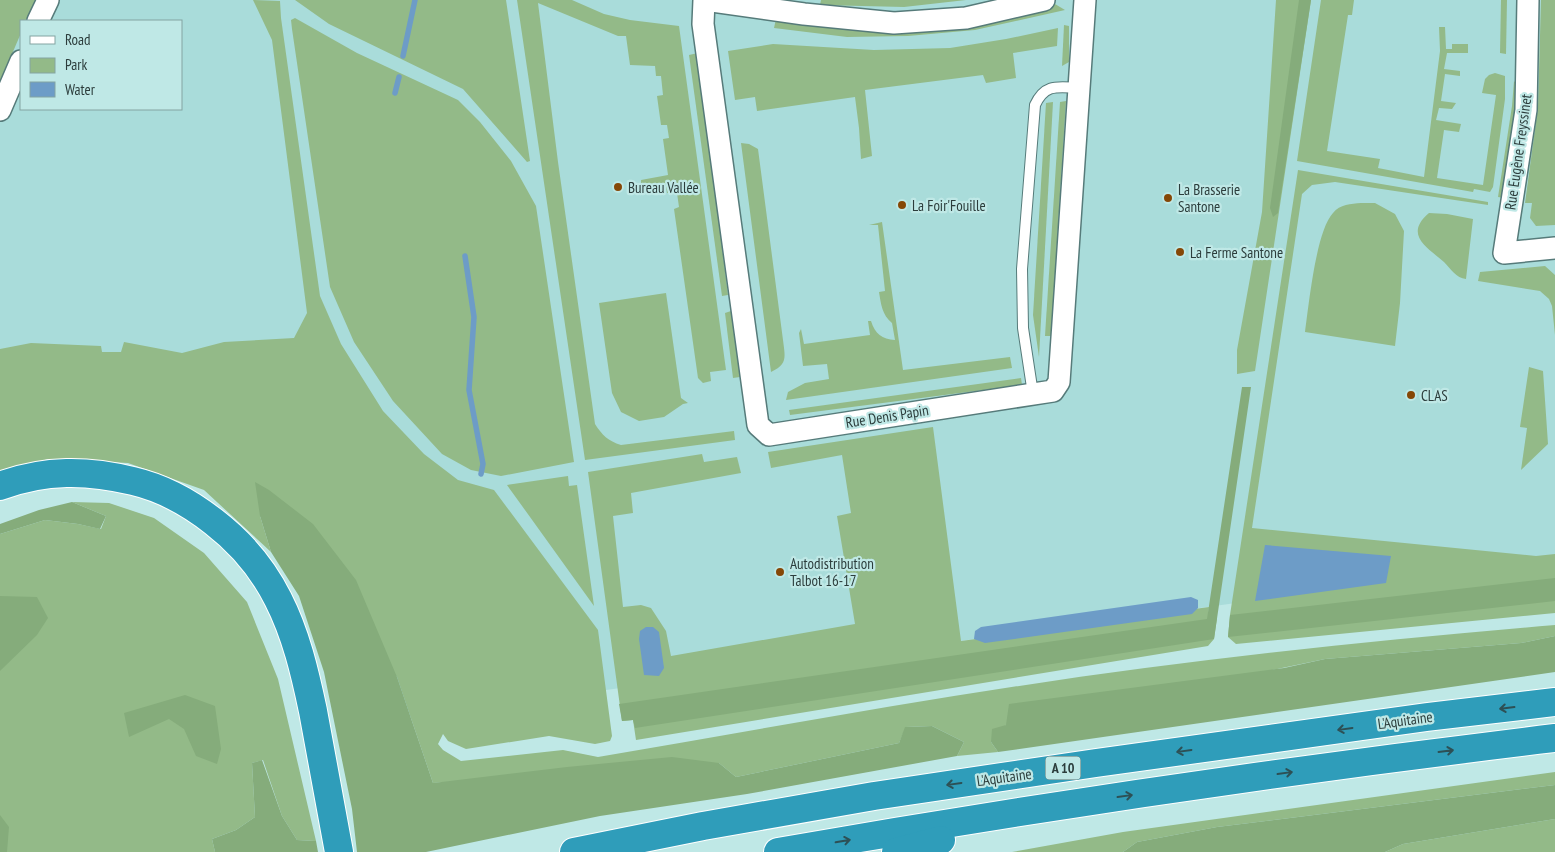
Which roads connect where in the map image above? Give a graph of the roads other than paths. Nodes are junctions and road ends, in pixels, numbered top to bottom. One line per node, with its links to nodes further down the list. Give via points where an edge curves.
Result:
1 (48, 0): 7 (street)
2 (704, 0): 6 (street); 12 (street, Rue Denis Papin, via 703,24 758,425 769,435)
3 (1044, 0): 6 (street, via 966,18 894,23 804,14)
4 (1085, 0): 9 (street, Rue Denis Papin)
5 (1528, 0): 11 (street, Rue Eugène Freyssinet, via 1526,110 1504,253)
6 (733, 2)
7 (38, 20)
8 (20, 63): 10 (street)
9 (1079, 88): 12 (street, Rue Denis Papin, via 1059,382 1053,391); 12 (lane, via 1047,89 1035,105 1022,269 1023,328)
10 (0, 110)
11 (1555, 248)
12 (1033, 394)
13 (0, 486): 18 (highway, via 56,473 100,473 158,489 193,506 239,544 278,598 295,640 310,700)
14 (0, 503): 18 (highway, via 48,490 82,488 122,493 175,514 210,537 223,550 254,588 274,624 287,664)
15 (1555, 702): 19 (highway, L'Aquitaine / A 10, one-way to 19, via 1427,717 884,794)
16 (1555, 738): 17 (highway, A 10, one-way to 16, via 1423,753)
17 (1092, 800): 20 (highway, A 10, one-way to 17); 21 (highway)
18 (331, 844)
19 (574, 852)
20 (778, 852)
21 (896, 852)

